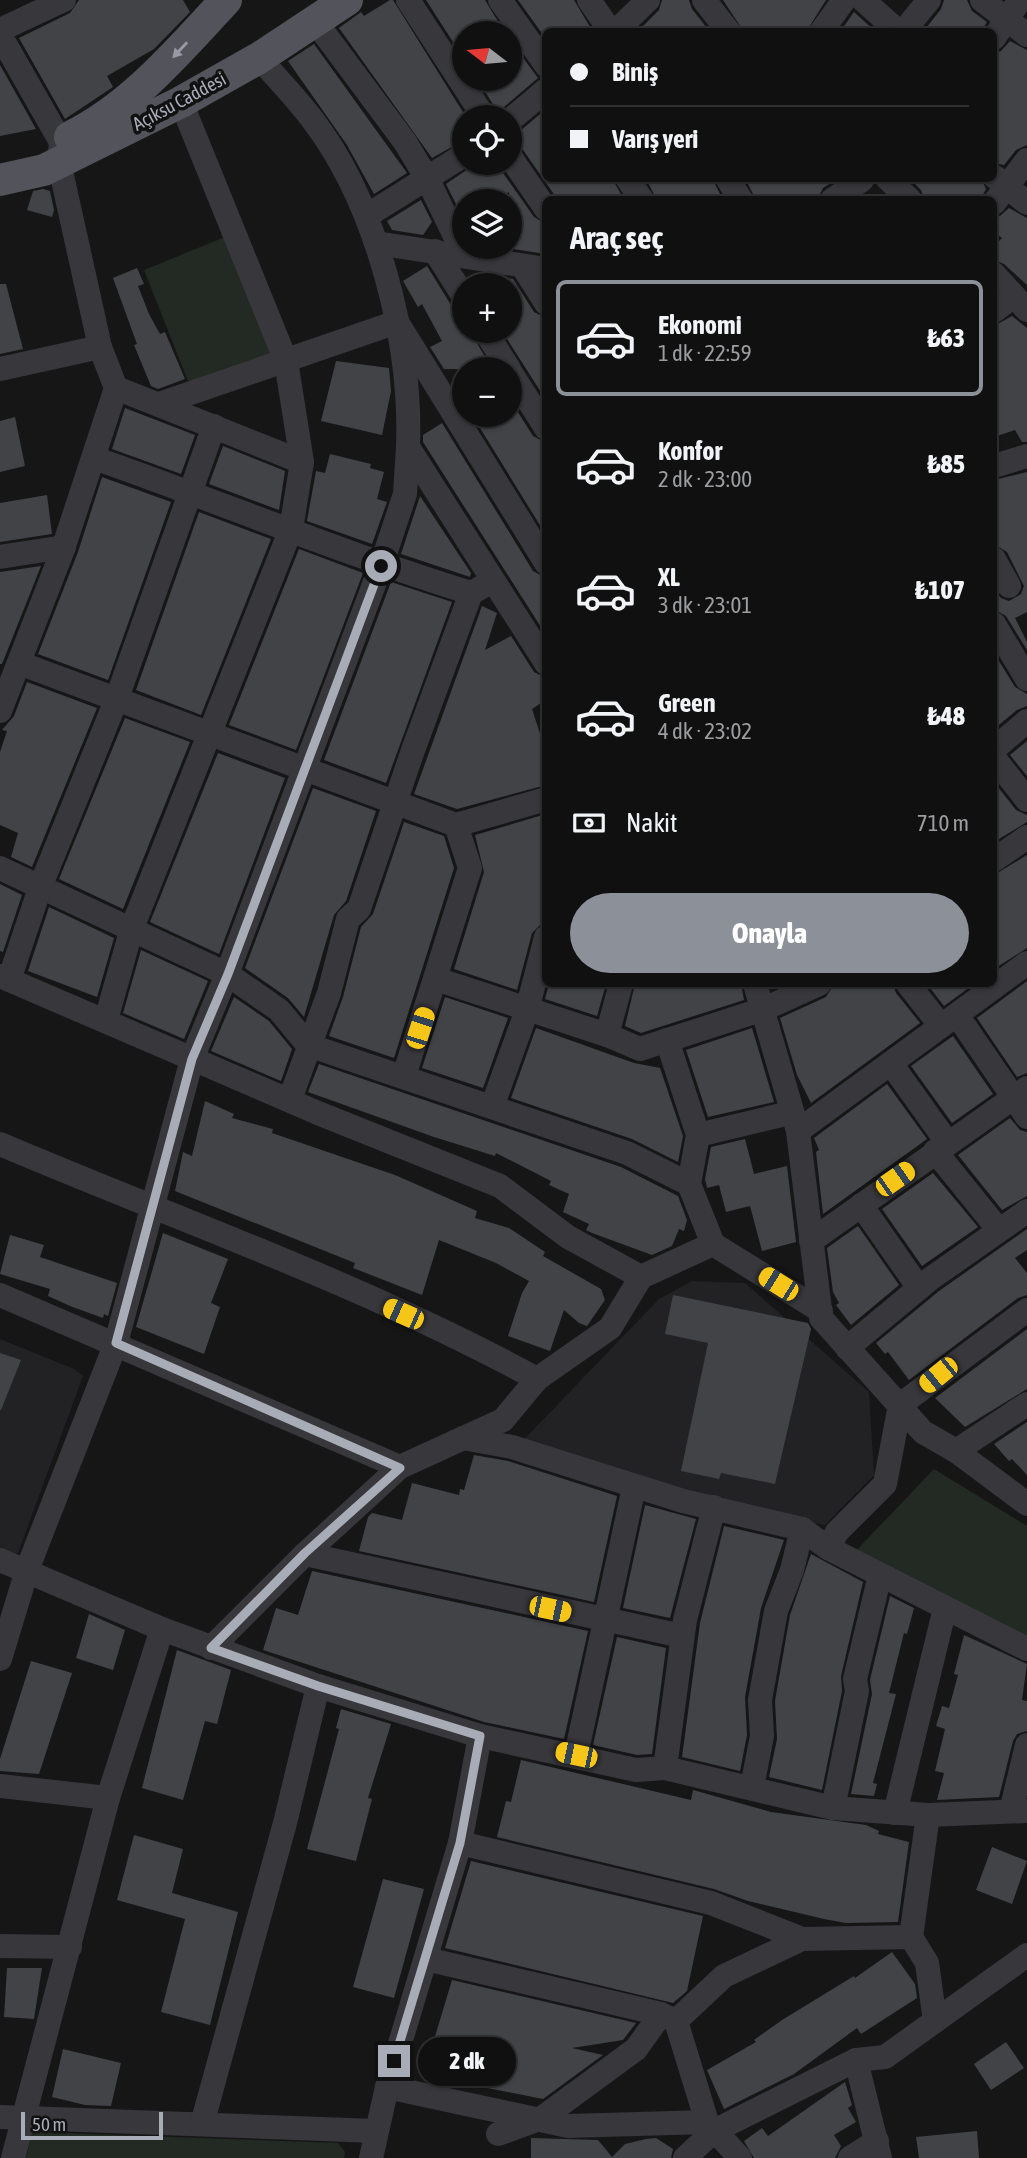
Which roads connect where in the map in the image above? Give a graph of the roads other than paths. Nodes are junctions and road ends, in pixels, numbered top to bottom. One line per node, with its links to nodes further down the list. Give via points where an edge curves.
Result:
1 (64, 0): 21 (street)
2 (226, 0): 30 (main road, Açıksu Caddesi, one-way to 30, via 155,77)
3 (347, 0): 14 (main road, Açıksu Caddesi)
4 (408, 0): 28 (street)
5 (500, 0): 25 (street)
6 (589, 0): 15 (street)
7 (648, 0): 16 (street)
8 (704, 0): 17 (street)
9 (844, 0): 18 (street)
10 (863, 0): 19 (street)
11 (929, 0): 20 (street)
12 (982, 0): 13 (street)
13 (1006, 19): 23 (street)
14 (315, 21): 24 (main road, Açıksu Caddesi); 36 (street)
15 (610, 28)
16 (617, 28)
17 (726, 28)
18 (824, 28)
19 (896, 28)
20 (904, 28)
21 (0, 30)
22 (0, 35): 30 (street)
23 (1027, 35)
24 (259, 58): 27 (main road, Açıksu Caddesi); 42 (street, via 313,120)
25 (542, 59)
26 (542, 93): 29 (street)
27 (181, 102): 30 (main road, Açıksu Caddesi); 56 (street)
28 (476, 105)
29 (522, 110)
30 (60, 152): 32 (main road, Açıksu Caddesi); 35 (main road, Açıksu Caddesi, via 44,170); 55 (street)
31 (1027, 160): 38 (street)
32 (0, 162)
33 (452, 163): 36 (street)
34 (522, 174): 40 (street)
35 (0, 180)
36 (428, 180): 42 (street); 43 (street)
37 (860, 187): 39 (street)
38 (998, 189): 41 (street)
39 (895, 196)
40 (542, 203)
41 (1027, 203)
42 (368, 215): 44 (street)
43 (452, 230)
44 (376, 243): 45 (street); 54 (street)
45 (435, 251): 46 (street); 50 (street)
46 (452, 253)
47 (486, 259): 48 (street)
48 (534, 268): 51 (street)
49 (997, 277): 52 (street)
50 (452, 278)
51 (542, 291)
52 (1021, 303): 53 (street)
53 (997, 311)
54 (397, 322): 56 (street); 63 (street); 72 (street)
55 (100, 347): 57 (street); 58 (street)
56 (286, 361): 60 (street); 66 (street)
57 (0, 369)
58 (116, 388): 60 (street); 65 (street)
59 (522, 390): 61 (street)
60 (159, 404): 62 (street)
61 (542, 422)
62 (214, 426): 66 (street); 68 (street)
63 (408, 447): 74 (street, via 405,494); 76 (street)
64 (1027, 456): 67 (street)
65 (94, 458): 68 (street); 70 (street)
66 (302, 462): 69 (street)
67 (997, 465)
68 (190, 491): 69 (street); 81 (street)
69 (291, 529): 74 (street); 84 (street)
70 (64, 547): 71 (street); 79 (street)
71 (0, 557)
72 (542, 557)
73 (997, 564): 75 (street)
74 (381, 566): 76 (street); 87 (street)
75 (1009, 586)
76 (482, 587): 78 (street); 90 (street, via 412,753)
77 (997, 629): 80 (street)
78 (542, 657)
79 (19, 663): 81 (street); 82 (street)
80 (1027, 679)
81 (117, 698): 84 (street); 95 (street)
82 (0, 711)
83 (1027, 721): 85 (street)
84 (208, 733): 87 (street); 96 (street)
85 (997, 746)
86 (997, 762): 88 (street)
87 (306, 768): 90 (street); 99 (street)
88 (1027, 800)
89 (542, 801): 91 (street)
90 (397, 803): 91 (street); 114 (street, via 359,909 348,919 329,993)
91 (456, 825): 101 (street, via 470,868)
92 (1027, 836): 93 (street)
93 (997, 858)
94 (0, 868): 95 (street)
95 (41, 885): 96 (street); 100 (street)
96 (132, 928): 99 (street); 110 (street)
97 (542, 952): 109 (street)
98 (1027, 963): 102 (street)
99 (228, 974): 114 (street, via 279,1010); 115 (street)
100 (4, 978): 110 (street)
101 (436, 979): 109 (street); 117 (street)
102 (997, 985)
103 (620, 987): 112 (street)
104 (756, 987): 108 (street)
105 (812, 987): 108 (street)
106 (911, 987): 111 (street)
107 (995, 987): 111 (street)
108 (764, 1009): 113 (street); 121 (street)
109 (527, 1010): 112 (street); 120 (street)
110 (106, 1020): 115 (street)
111 (949, 1021): 116 (street); 119 (street)
112 (607, 1035): 113 (street, via 640,1049)
113 (667, 1040): 122 (street)
114 (308, 1045): 117 (street); 118 (street)
115 (192, 1059): 118 (street); 127 (street)
116 (892, 1065): 121 (street); 124 (street)
117 (404, 1076): 120 (street)
118 (290, 1099): 132 (street, via 500,1186 568,1237)
119 (1023, 1101): 124 (street)
120 (492, 1107): 125 (street, via 627,1153)
121 (794, 1122): 122 (street); 130 (street)
122 (698, 1135): 125 (street)
123 (0, 1144): 127 (street)
124 (941, 1146): 126 (street); 129 (street)
125 (689, 1184): 131 (street)
126 (861, 1205): 130 (street); 133 (street)
127 (153, 1208): 137 (street); 139 (street, via 477,1346)
128 (1027, 1211): 129 (street)
129 (998, 1229): 133 (street)
130 (811, 1241): 136 (street)
131 (713, 1244): 132 (street); 136 (street)
132 (641, 1277): 139 (street, via 610,1328)
133 (919, 1288): 138 (street)
134 (0, 1295): 137 (street)
135 (1027, 1310): 141 (street)
136 (821, 1311): 138 (street, via 821,1318)
137 (116, 1343): 144 (street); 152 (street)
138 (847, 1348): 141 (street)
139 (537, 1379): 142 (street, via 503,1420)
140 (1027, 1404): 143 (street)
141 (900, 1405): 143 (street, via 923,1432); 149 (street, via 885,1484 837,1532)
142 (463, 1438): 144 (street); 145 (street, via 512,1447)
143 (956, 1451): 146 (street)
144 (400, 1468): 150 (street)
145 (635, 1487): 147 (street); 155 (street)
146 (1026, 1503)
147 (714, 1507): 148 (street); 157 (street)
148 (802, 1529): 149 (street); 167 (street, via 774,1621 760,1700 762,1736)
149 (828, 1549): 153 (street)
150 (305, 1553): 155 (street); 158 (street)
151 (0, 1560): 152 (street)
152 (27, 1570): 156 (street); 160 (street)
153 (880, 1575): 154 (street); 169 (street, via 855,1679 857,1691)
154 (946, 1608): 159 (street); 171 (street)
155 (605, 1621): 157 (street); 164 (street)
156 (162, 1629): 158 (street); 168 (street)
157 (682, 1636): 165 (street)
158 (211, 1648): 161 (street)
159 (1027, 1649)
160 (0, 1659)
161 (318, 1686): 162 (street); 186 (street)
162 (480, 1736): 164 (street); 173 (street)
163 (1027, 1745): 170 (street)
164 (576, 1755): 165 (street, via 636,1770)
165 (665, 1768): 167 (street)
166 (0, 1786): 168 (street)
167 (751, 1787): 169 (street)
168 (108, 1798): 177 (street)
169 (833, 1808): 171 (street)
170 (1019, 1811): 172 (street)
171 (895, 1813): 172 (street)
172 (928, 1815): 174 (street)
173 (460, 1843): 175 (street, via 711,1903); 179 (street)
174 (911, 1937): 175 (street); 181 (street, via 927,1963)
175 (802, 1939): 180 (street, via 724,1976)
176 (0, 1946): 177 (street)
177 (70, 1947): 184 (street)
178 (1027, 1955): 181 (street)
179 (426, 1959): 180 (street); 183 (street)
180 (668, 2017): 185 (street, via 636,2049); 187 (street)
181 (934, 2021): 182 (street, via 885,2057)
182 (856, 2060): 187 (street); 190 (street)
183 (387, 2087): 185 (street); 188 (street)
184 (12, 2117): 186 (street); 192 (street)
185 (538, 2119): 187 (street, via 568,2126); 189 (street)
186 (202, 2124): 188 (street)
187 (710, 2126): 191 (street); 194 (street)
188 (376, 2131): 193 (street)
189 (498, 2134)
190 (878, 2149): 195 (street)
191 (737, 2157)
192 (13, 2158)
193 (371, 2158)
194 (685, 2158)
195 (850, 2158)

